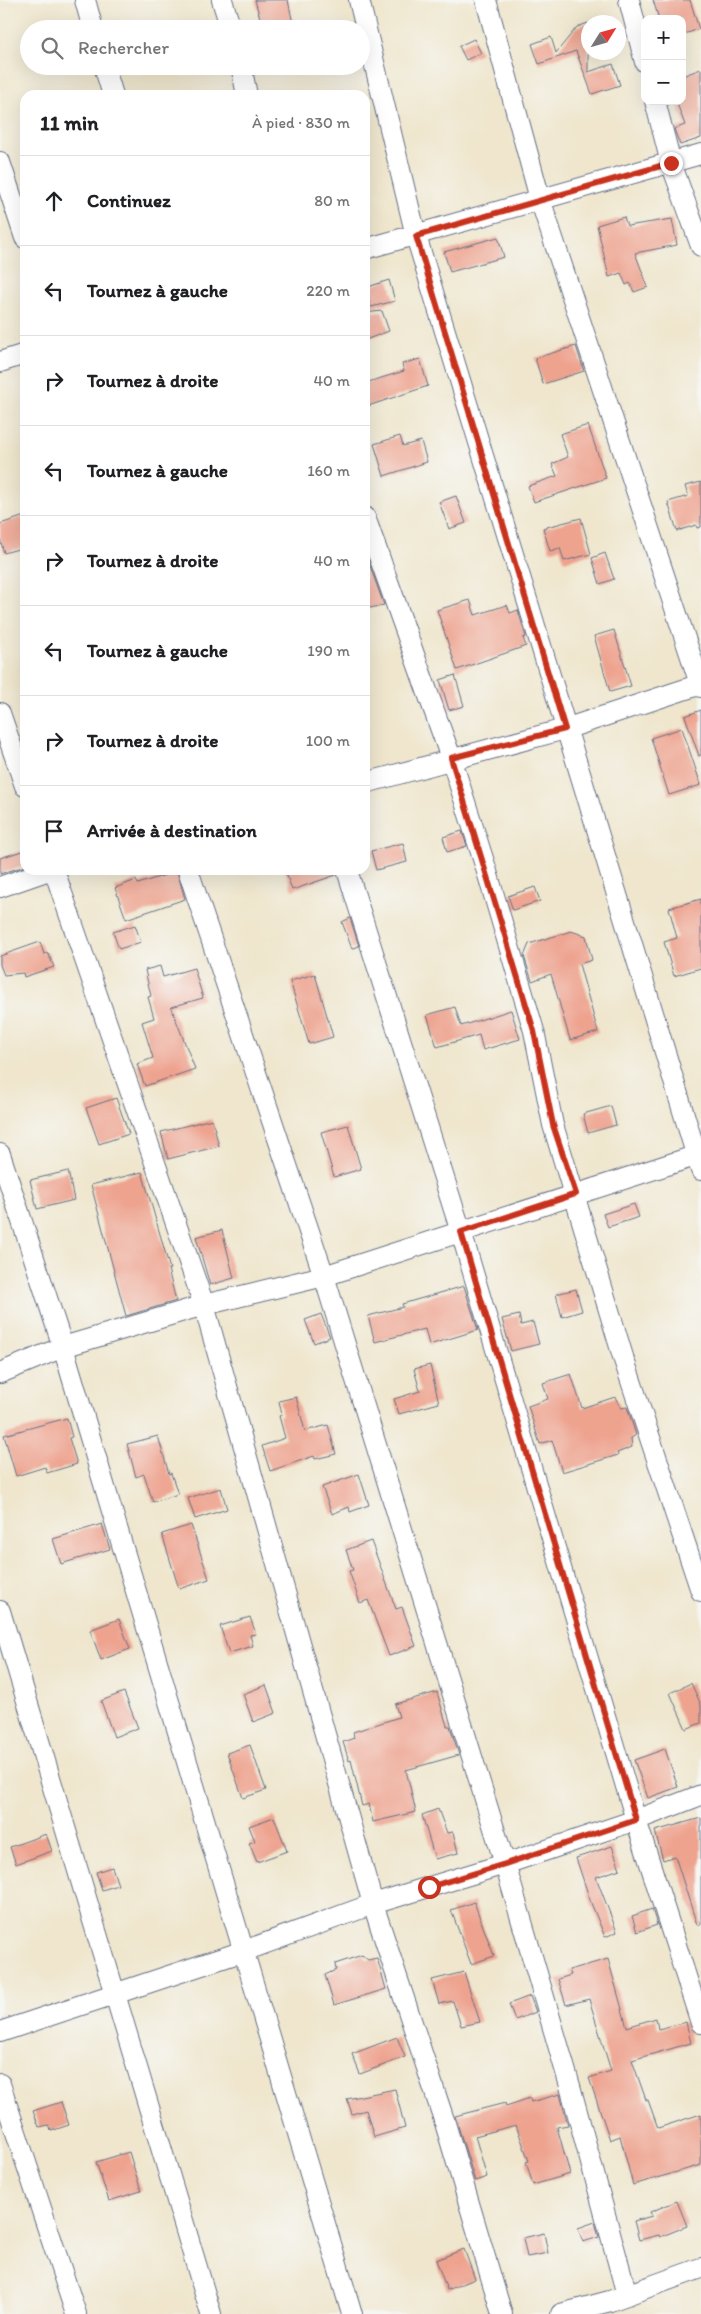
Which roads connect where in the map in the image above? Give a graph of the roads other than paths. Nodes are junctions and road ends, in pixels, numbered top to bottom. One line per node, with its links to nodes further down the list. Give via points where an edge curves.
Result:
1 (85, 0): 6 (street)
2 (222, 0): 7 (street)
3 (359, 0): 8 (street)
4 (486, 0): 19 (street)
5 (629, 0): 10 (street)
6 (91, 20)
7 (228, 20)
8 (364, 20)
9 (370, 46): 21 (street)
10 (644, 60)
11 (107, 75): 13 (street)
12 (243, 75): 14 (street)
13 (111, 90)
14 (247, 90)
15 (656, 105): 18 (street)
16 (701, 154): 18 (street)
17 (0, 162): 20 (street)
18 (671, 163): 19 (street); 22 (street)
19 (540, 199): 21 (street); 27 (street)
20 (20, 223)
21 (416, 236): 23 (street); 29 (street)
22 (701, 246)
23 (370, 248)
24 (20, 356): 25 (street)
25 (0, 362)
26 (370, 531): 30 (street)
27 (701, 685): 29 (street)
28 (0, 713): 31 (street)
29 (565, 729): 30 (street); 39 (street)
30 (451, 758): 32 (street); 40 (street, via 534,1031 553,1125)
31 (20, 771)
32 (370, 782)
33 (35, 875): 37 (street)
34 (56, 875): 43 (street)
35 (190, 875): 42 (street)
36 (349, 875): 41 (street)
37 (0, 887)
38 (0, 1154): 44 (street)
39 (699, 1160): 40 (street)
40 (576, 1194): 41 (street); 46 (street, via 624,1360)
41 (461, 1232): 42 (street); 49 (street)
42 (324, 1276): 43 (street); 50 (street)
43 (204, 1305): 44 (street); 51 (street)
44 (63, 1347): 45 (street); 52 (street)
45 (0, 1373)
46 (701, 1591)
47 (0, 1611): 53 (street)
48 (701, 1795): 49 (street)
49 (636, 1820): 50 (street); 54 (street)
50 (505, 1864): 51 (street); 58 (street, via 570,2086)
51 (374, 1904): 52 (street); 62 (street, via 445,2123)
52 (244, 1951): 53 (street); 61 (street)
53 (116, 1993): 55 (street); 60 (street)
54 (701, 2023)
55 (0, 2032)
56 (0, 2084): 59 (street)
57 (701, 2268): 58 (street)
58 (617, 2303): 63 (street)
59 (76, 2314)
60 (211, 2314)
61 (352, 2314)
62 (502, 2314)
63 (561, 2314)

